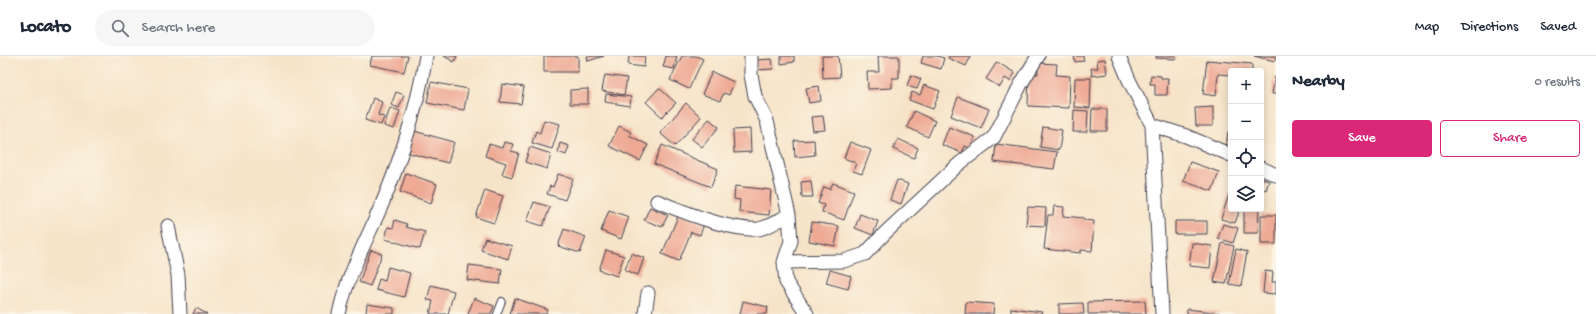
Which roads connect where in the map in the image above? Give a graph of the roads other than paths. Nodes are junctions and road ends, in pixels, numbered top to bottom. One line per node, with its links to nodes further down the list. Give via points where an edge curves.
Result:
1 (426, 56): 16 (street, via 409,128 383,202 348,281)
2 (751, 56): 10 (street, via 751,75 756,96 767,121)
3 (1038, 56): 12 (street, via 994,137 959,164 866,254 844,261)
4 (1119, 56): 5 (street)
5 (1152, 125): 6 (street); 20 (street)
6 (1228, 154)
7 (1264, 169): 8 (street)
8 (1276, 175)
9 (657, 202): 10 (street, via 696,217 732,226 759,229)
10 (789, 215): 12 (street, via 792,241)
11 (168, 226): 15 (street, via 178,275)
12 (784, 262): 19 (street, via 786,282)
13 (648, 293): 18 (street)
14 (502, 301): 17 (lane)
15 (180, 314)
16 (339, 314)
17 (497, 314)
18 (645, 314)
19 (806, 314)
20 (1162, 314)

